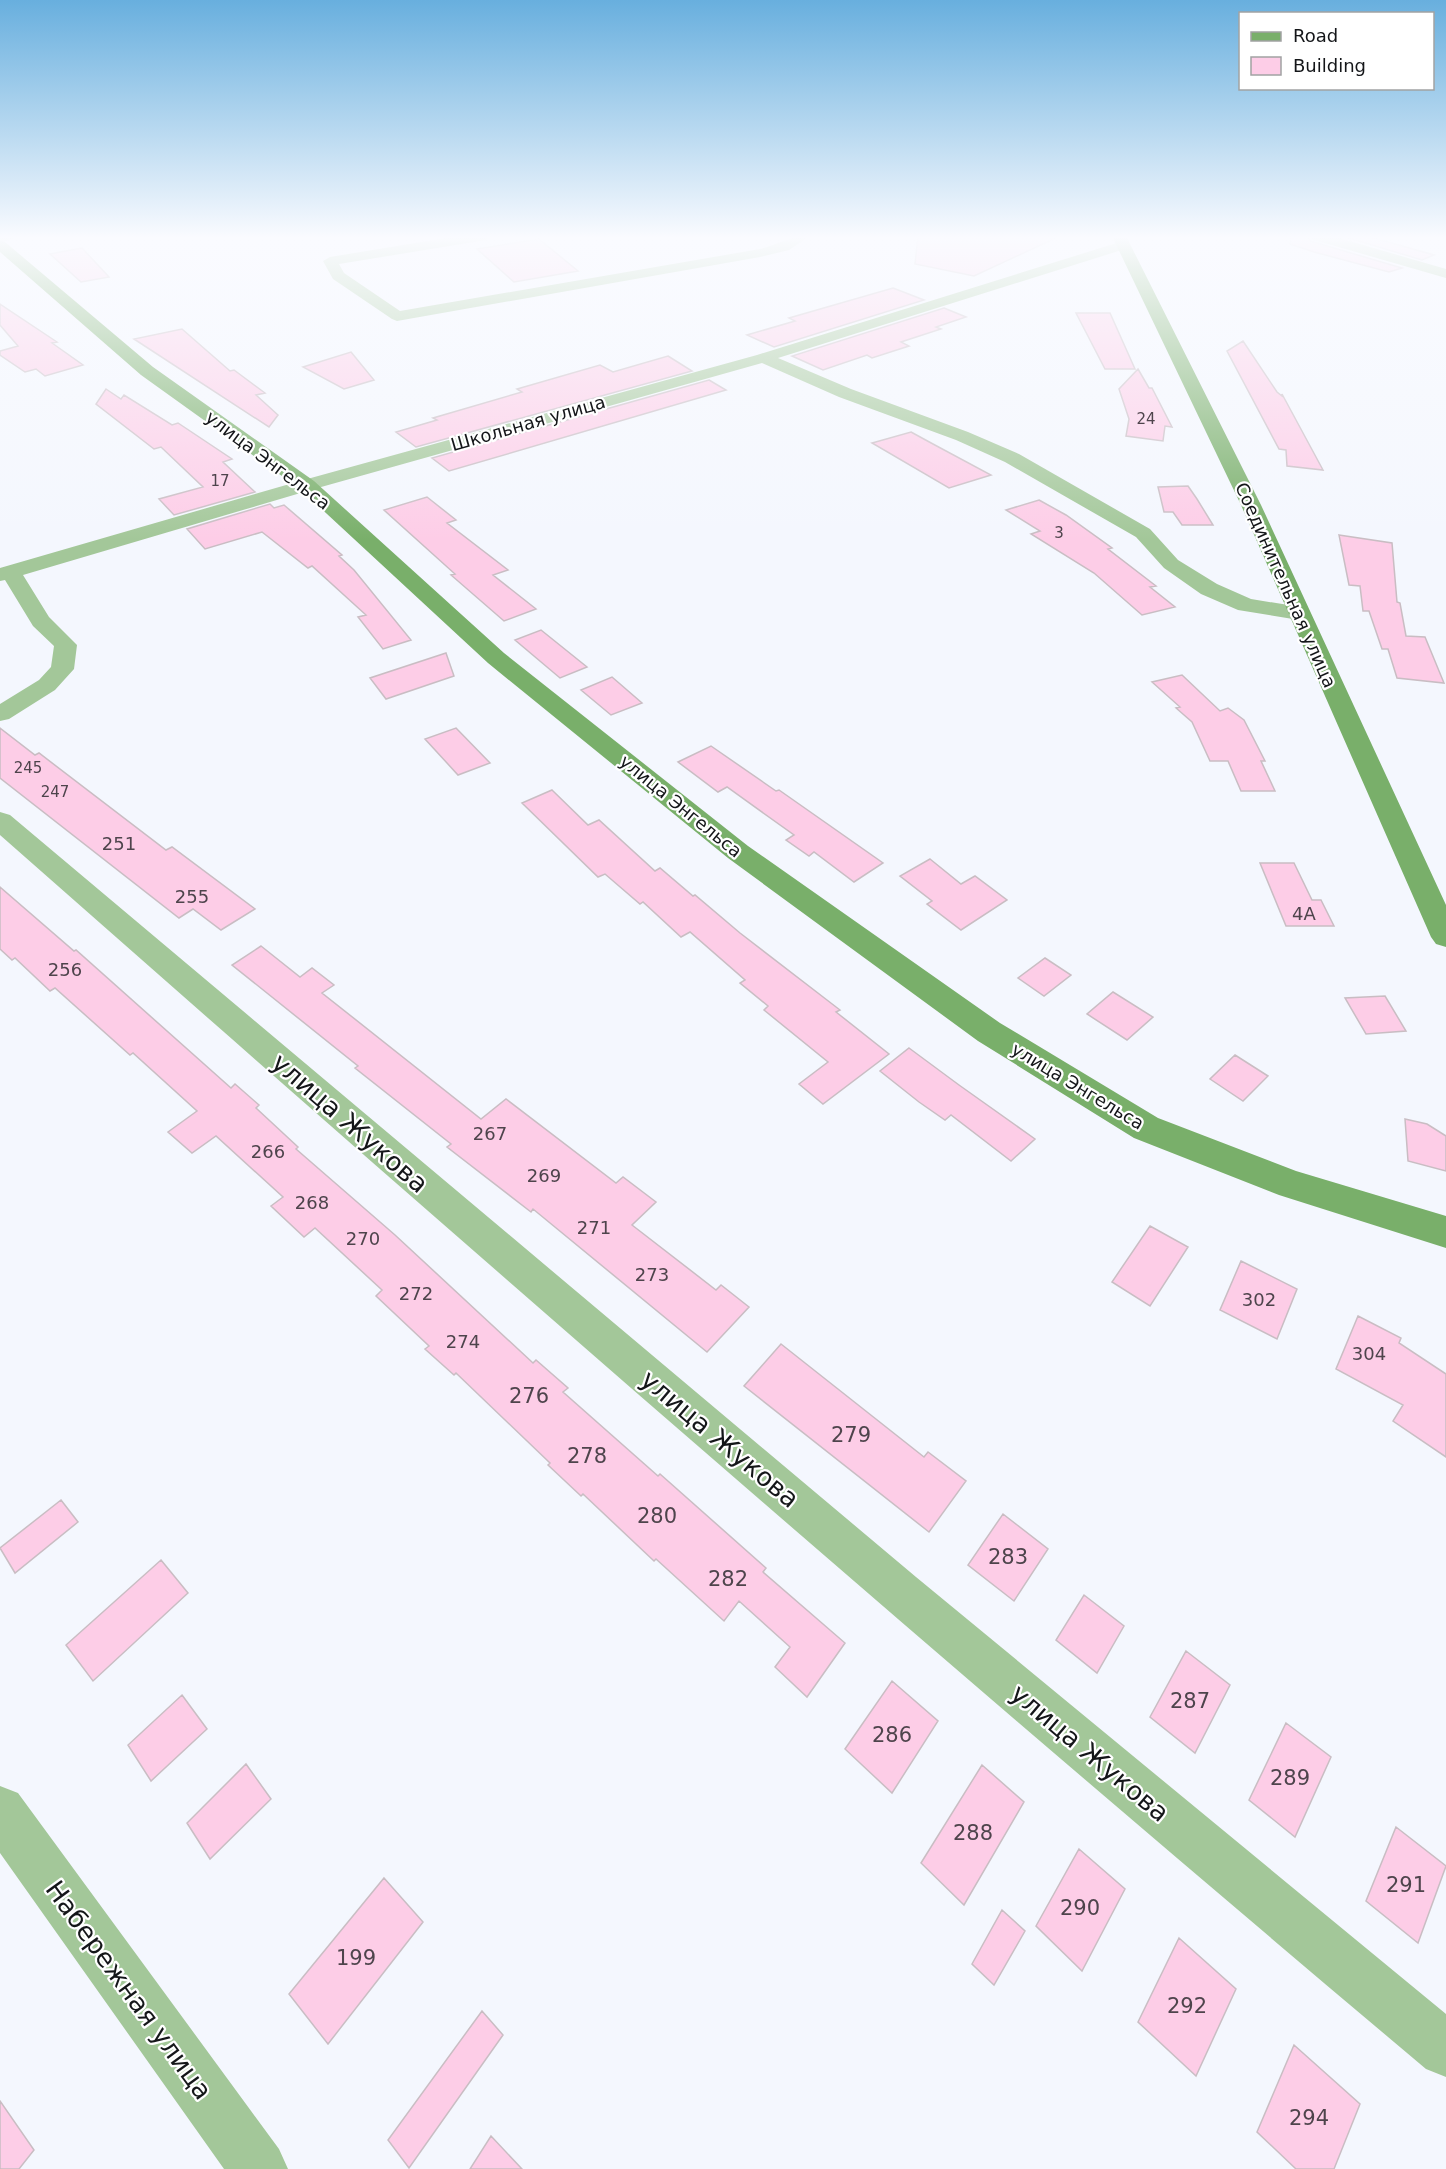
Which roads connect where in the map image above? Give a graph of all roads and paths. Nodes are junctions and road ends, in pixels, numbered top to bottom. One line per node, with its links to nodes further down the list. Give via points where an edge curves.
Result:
1 (108, 337): 5 (street, улица Энгельса, via 147,371)
2 (827, 337): 4 (street, Школьная улица)
3 (1168, 337): 7 (street, Соединительная улица)
4 (763, 358): 5 (street, Школьная улица); 7 (street, via 1012,458 1143,533 1171,564 1209,590 1246,605)
5 (306, 485): 6 (street, Школьная улица); 11 (street, улица Энгельса, via 496,658 673,800 738,852 989,1032 1146,1128 1291,1184)
6 (5, 574): 8 (street, via 41,621 66,645 62,669 47,685)
7 (1299, 613): 10 (street, Соединительная улица)
8 (0, 714)
9 (0, 821): 13 (street, улица Жукова, via 558,1302 1192,1840)
10 (1446, 937)
11 (1446, 1232)
12 (0, 1811): 14 (street, Набережная улица)
13 (1446, 2049)
14 (259, 2169)

